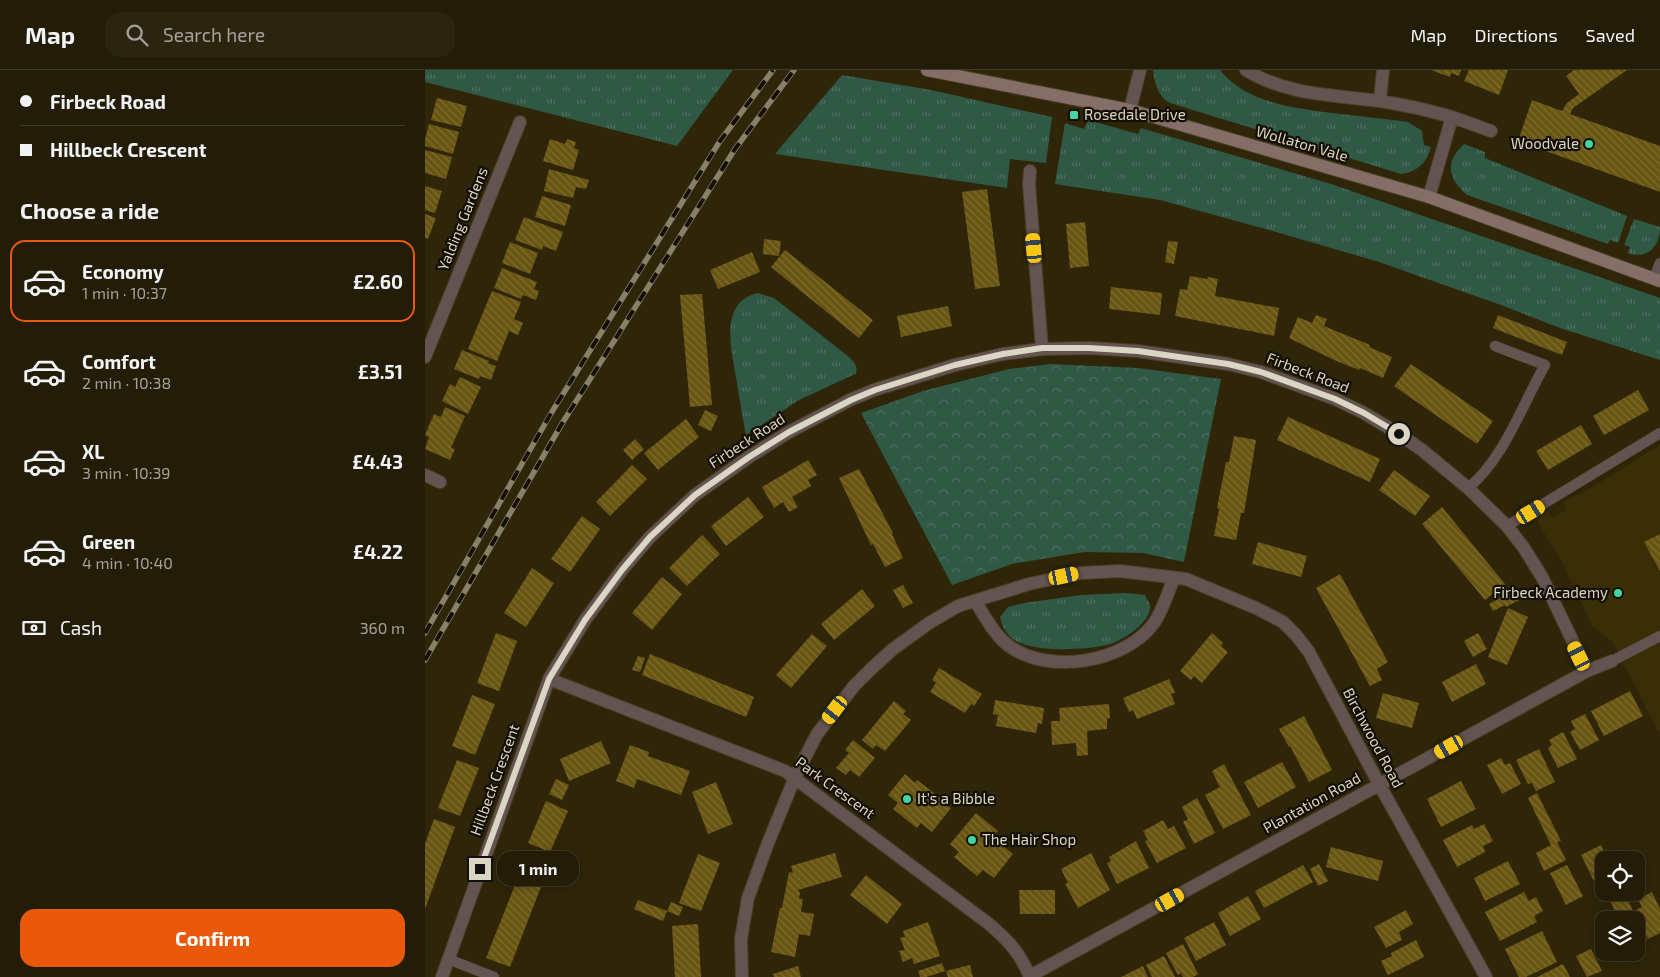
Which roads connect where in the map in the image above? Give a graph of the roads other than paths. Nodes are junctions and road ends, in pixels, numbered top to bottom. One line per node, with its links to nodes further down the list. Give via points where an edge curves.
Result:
1 (927, 70): 6 (street, Wollaton Vale)
2 (1140, 70): 6 (street)
3 (1246, 70): 5 (street, via 1275,85)
4 (1383, 70): 5 (street)
5 (1380, 101): 7 (street)
6 (1130, 110): 11 (street, Wollaton Vale)
7 (1452, 117): 9 (street); 11 (street)
8 (520, 122): 16 (street, Yalding Gardens)
9 (1491, 131)
10 (1030, 171): 15 (street)
11 (1429, 197): 13 (street, Wollaton Vale)
12 (1660, 263): 13 (lane)
13 (1657, 280)
14 (1495, 346): 20 (lane, via 1545,364 1499,450)
15 (1042, 348): 20 (street, Firbeck Road, via 1138,351 1261,372 1364,413 1422,450); 27 (street, Firbeck Road, via 955,365 875,390 789,432 749,457 695,495 650,537 585,620)
16 (425, 357)
17 (1660, 433): 21 (lane)
18 (425, 475): 19 (street)
19 (441, 482)
20 (1467, 488): 21 (street, Firbeck Road)
21 (1507, 526): 26 (street, Firbeck Road, via 1542,577)
22 (1174, 578): 23 (street, Birchwood Road, via 1120,571 1081,572); 23 (street, via 1155,622 1144,635 1114,654 1094,659 1047,661 1024,654 998,636); 29 (street, Birchwood Road, via 1186,579 1256,608 1283,622 1296,635 1309,652)
23 (975, 601): 28 (street, Birchwood Road, via 958,606 929,623 871,669 817,734)
24 (1660, 636): 25 (lane)
25 (1611, 661): 26 (street, Plantation Road)
26 (1587, 671): 29 (street, Plantation Road)
27 (549, 679): 28 (street, Park Crescent, via 785,770); 30 (street, Hillbeck Crescent)
28 (795, 777): 33 (street, via 748,898 741,939); 34 (street, Park Crescent, via 1009,941)
29 (1379, 784): 34 (street, Plantation Road); 35 (street, Birchwood Road)
30 (448, 959): 31 (street, Hillbeck Crescent); 32 (lane)
31 (442, 977)
32 (494, 977)
33 (743, 977)
34 (1030, 977)
35 (1486, 977)

